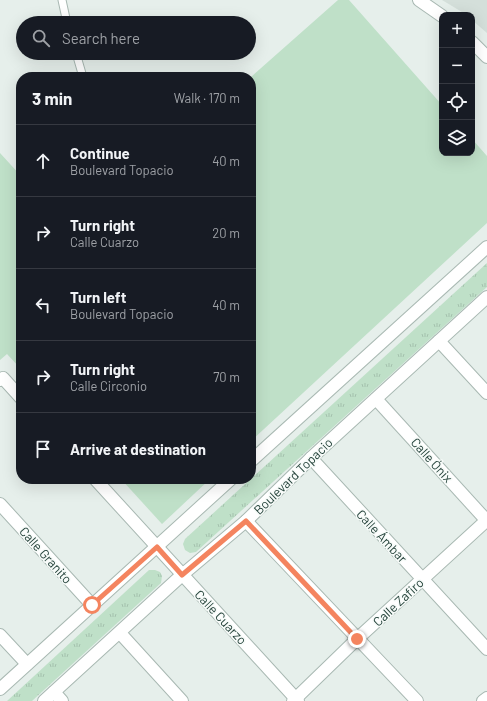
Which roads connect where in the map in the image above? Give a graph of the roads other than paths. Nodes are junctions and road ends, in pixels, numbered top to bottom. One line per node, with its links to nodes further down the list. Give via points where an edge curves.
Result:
1 (62, 0): 4 (lane)
2 (420, 0): 3 (street)
3 (439, 14)
4 (65, 16)
5 (475, 45): 6 (street)
6 (487, 57)
7 (78, 60): 8 (lane)
8 (82, 72)
9 (487, 247): 16 (street)
10 (487, 297): 11 (street, Boulevard Topacio)
11 (439, 341): 14 (street); 15 (street, Boulevard Topacio)
12 (1, 379): 13 (street)
13 (16, 393)
14 (487, 393)
15 (376, 399): 17 (street, Boulevard Topacio); 21 (street, Calle Ónix)
16 (256, 456)
17 (311, 458): 22 (street, Boulevard Topacio); 25 (street, Calle Ámbar)
18 (100, 484): 23 (street, Calle Cuarzo)
19 (226, 484): 23 (street)
20 (0, 504): 26 (street, Calle Granito)
21 (487, 520): 25 (street, Calle Zafiro)
22 (246, 521): 24 (street, Boulevard Topacio); 29 (street)
23 (157, 547): 24 (street, Calle Cuarzo); 26 (street)
24 (182, 575): 27 (street, Boulevard Topacio); 35 (street, Calle Cuarzo)
25 (422, 579): 29 (street, Calle Zafiro); 30 (street, Calle Ámbar)
26 (92, 605): 31 (street)
27 (120, 633): 33 (street, Boulevard Topacio); 37 (street)
28 (0, 635): 31 (street)
29 (357, 639): 35 (street, Calle Zafiro); 38 (street)
30 (487, 649)
31 (27, 664): 32 (street)
32 (0, 689)
33 (58, 697): 36 (street, Boulevard Topacio)
34 (487, 698): 39 (street)
35 (295, 700)
36 (44, 701)
37 (182, 701)
38 (417, 701)
39 (484, 701)

